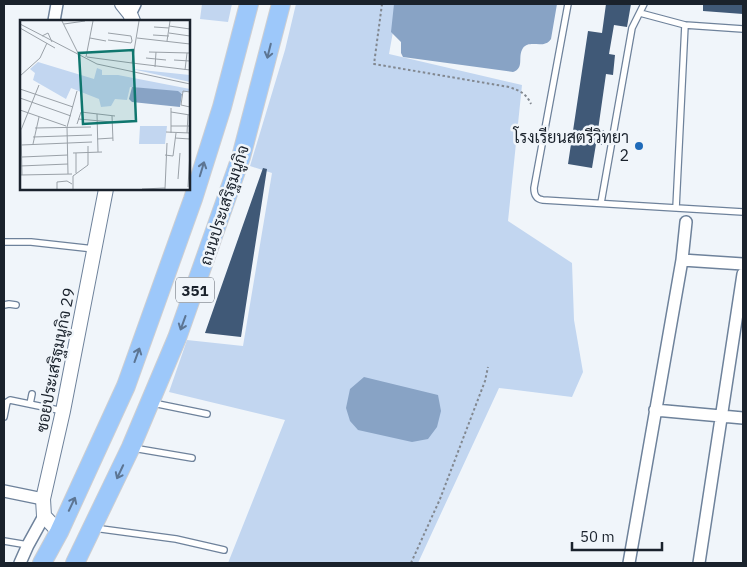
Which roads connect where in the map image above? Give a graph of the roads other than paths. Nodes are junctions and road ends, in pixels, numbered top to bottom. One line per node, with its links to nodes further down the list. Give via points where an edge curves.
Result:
1 (57, 4): 7 (street)
2 (249, 4): 37 (main road, ถนนประเสริฐมนูกิจ / 351, one-way to 2, via 126,386 162,287 222,107)
3 (281, 4): 23 (main road, ถนนประเสริฐมนูกิจ / 351, one-way to 23, via 241,156)
4 (568, 4): 11 (lane, via 534,192 540,200)
5 (644, 4): 6 (lane)
6 (640, 13): 8 (lane); 11 (lane, via 632,28)
7 (54, 20)
8 (686, 24): 9 (lane); 12 (lane)
9 (743, 29)
10 (106, 190): 16 (street, ซอยประเสริฐมนูกิจ 29)
11 (601, 203): 12 (lane)
12 (676, 208): 13 (lane)
13 (743, 212)
14 (686, 222): 17 (street)
15 (4, 242): 16 (lane)
16 (94, 248): 26 (street, ซอยประเสริฐมนูกิจ 29)
17 (682, 260): 18 (street); 25 (street)
18 (743, 264)
19 (743, 274): 28 (street)
20 (4, 305): 21 (lane)
21 (16, 306)
22 (32, 394): 24 (lane)
23 (151, 403): 27 (lane); 31 (main road, ถนนประเสริฐมนูกิจ / 351)
24 (30, 404): 26 (lane); 29 (lane, via 10,400)
25 (655, 410): 28 (street); 44 (street)
26 (63, 411): 34 (street, ซอยประเสริฐมนูกิจ 29)
27 (207, 414)
28 (720, 416): 30 (street); 45 (street)
29 (4, 417)
30 (743, 418)
31 (131, 447): 32 (lane); 36 (main road, ถนนประเสริฐมนูกิจ / 351, one-way to 36)
32 (192, 458)
33 (4, 490): 34 (street)
34 (43, 499): 35 (street, ซอยประเสริฐมนูกิจ 29)
35 (44, 516): 37 (street); 39 (street)
36 (92, 528): 40 (lane, via 176,539); 43 (main road, ถนนประเสริฐมนูกิจ / 351)
37 (59, 532): 42 (main road, ถนนประเสริฐมนูกิจ / 351)
38 (4, 541): 39 (lane)
39 (28, 545): 41 (street)
40 (224, 550)
41 (20, 563)
42 (42, 563)
43 (75, 563)
44 (629, 563)
45 (699, 563)

